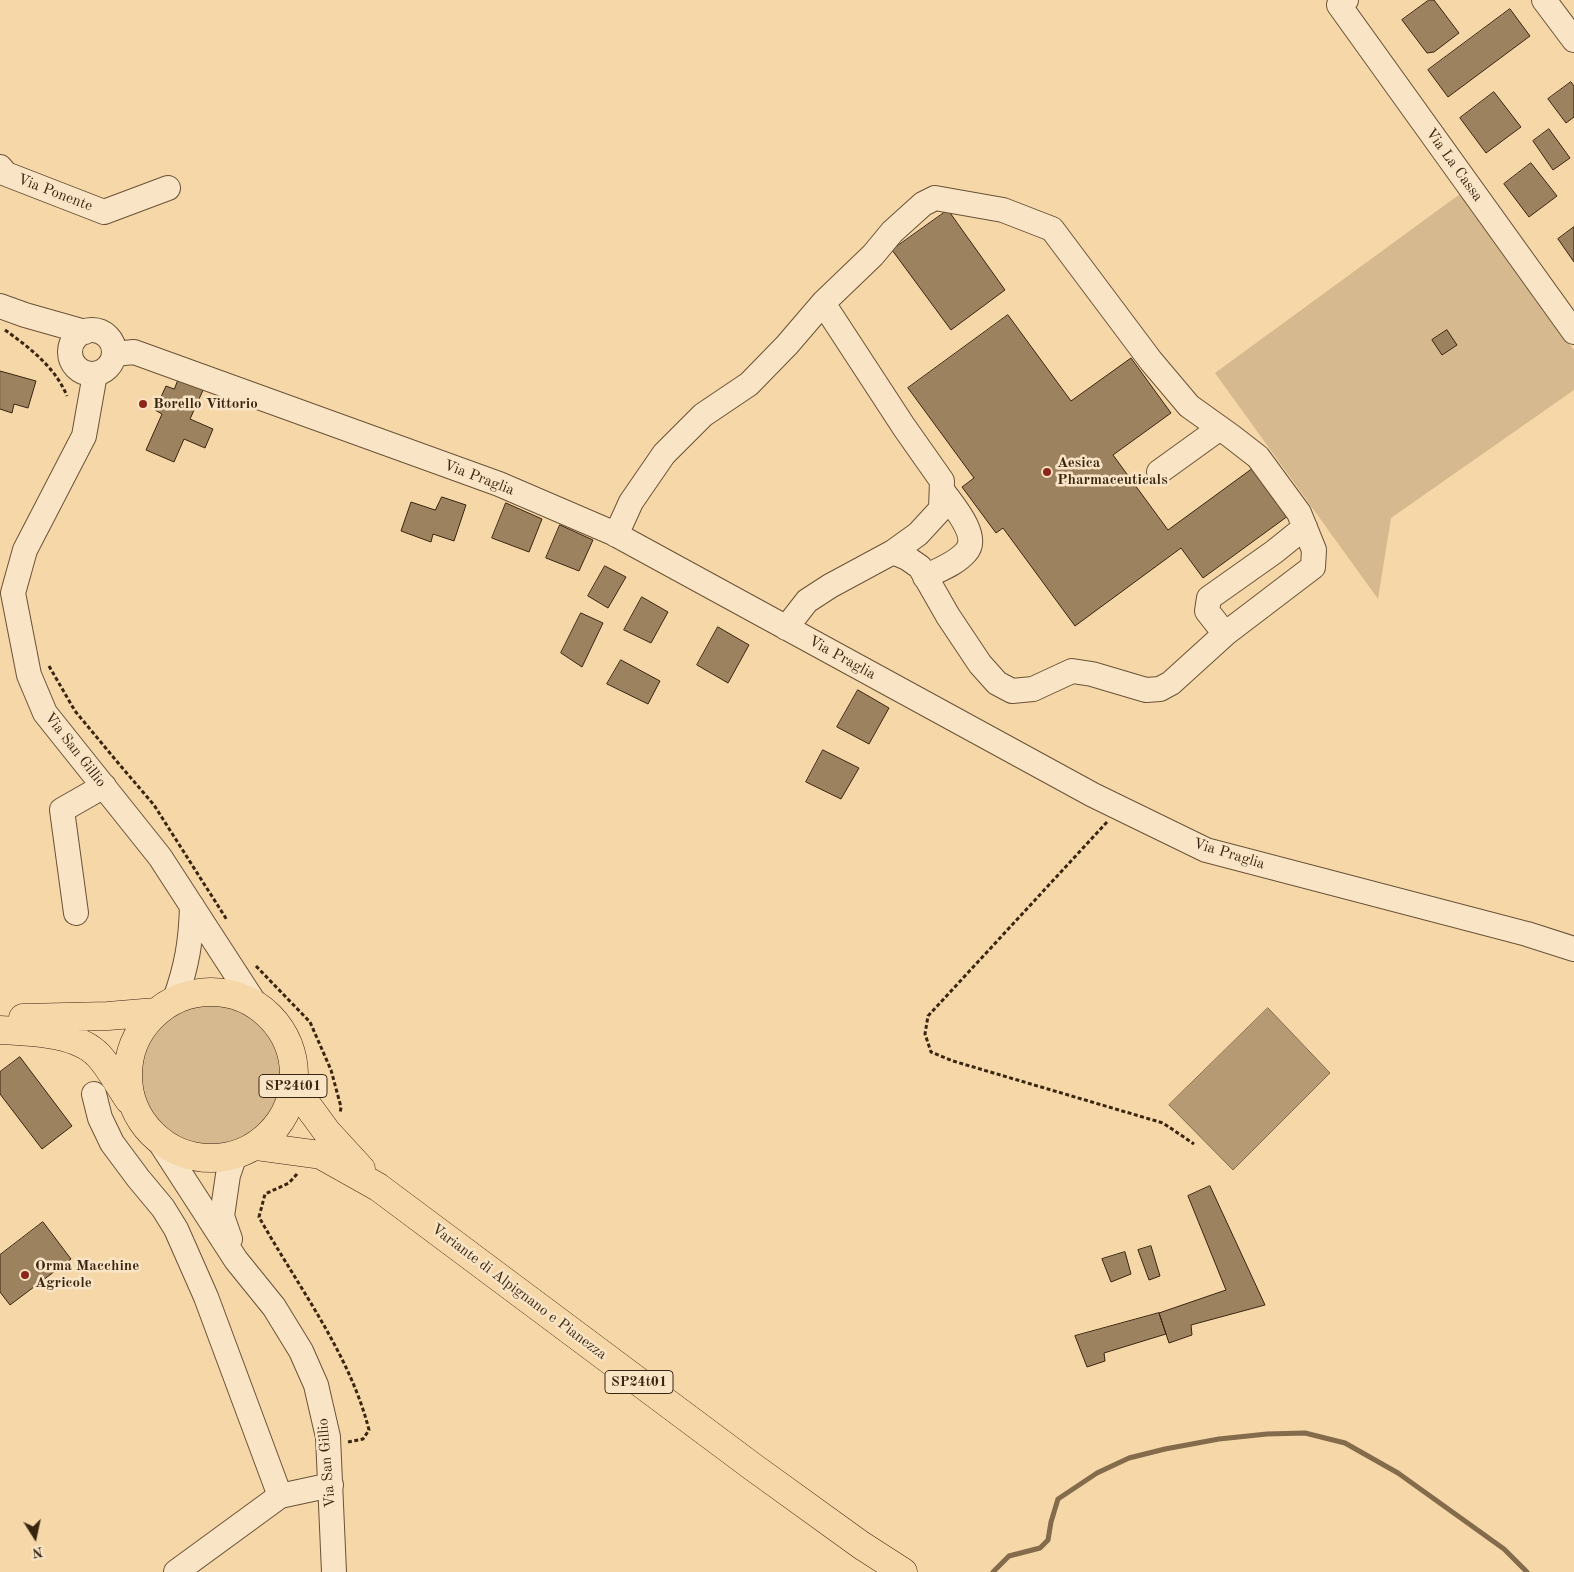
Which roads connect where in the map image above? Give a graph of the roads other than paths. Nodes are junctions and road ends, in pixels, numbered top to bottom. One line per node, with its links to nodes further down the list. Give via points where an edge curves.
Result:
1 (1346, 0): 10 (street, Via La Cassa, via 1339,5)
2 (1544, 0): 3 (street)
3 (1574, 40)
4 (0, 167): 5 (street, Via Ponente, via 6,174 104,212)
5 (168, 188)
6 (823, 303): 13 (street, via 923,204 935,198 1003,210 1052,229 1151,361 1189,406); 15 (street, via 942,481); 17 (street, via 749,384 703,415 664,454 631,502)
7 (0, 306): 8 (street)
8 (24, 315): 9 (street); 12 (street)
9 (85, 332): 11 (street, via 106,335); 12 (street, via 75,338 70,349)
10 (1574, 332)
11 (114, 354): 12 (street, via 109,366 100,373); 17 (street, Via Praglia, via 134,352 499,484)
12 (81, 366): 22 (street, Via San Gillio, via 84,436 25,550 14,593 29,675 45,713)
13 (1220, 428): 14 (street); 16 (street, via 1258,457 1299,513)
14 (1159, 472)
15 (942, 490): 18 (street, via 941,509 918,534); 19 (street, via 964,520 971,539 968,551)
16 (1305, 527): 21 (street, via 1314,550 1313,567); 21 (street, via 1208,598 1207,611)
17 (616, 535): 20 (street, Via Praglia)
18 (893, 552): 19 (street, via 920,567); 20 (street, via 807,601)
19 (925, 577): 21 (street, via 980,664 997,683 1012,691 1033,689 1072,671 1146,690 1160,689 1171,684)
20 (786, 628): 25 (street, Via Praglia, via 1120,808 1206,850 1528,934)
21 (1225, 634)
22 (104, 786): 23 (street, Via San Gillio, via 160,857); 24 (street, via 62,810)
23 (192, 906): 26 (street, via 188,957); 27 (street, Via San Gillio)
24 (76, 913)
25 (1574, 949)
26 (166, 1005): 27 (main road, Variante di Alpignano e Pianezza / SP24t01, via 202,992 230,994); 28 (main road, Variante di Alpignano e Pianezza / SP24t01, via 108,1016); 32 (main road, Variante di Alpignano e Pianezza / SP24t01, via 139,1031 129,1055 127,1081)
27 (256, 1005): 30 (main road, Variante di Alpignano e Pianezza / SP24t01, via 277,1024 286,1038 292,1053)
28 (0, 1019)
29 (0, 1030): 32 (main road, Variante di Alpignano e Pianezza / SP24t01, via 40,1033 80,1042 98,1054)
30 (294, 1078): 34 (main road, Variante di Alpignano e Pianezza / SP24t01, via 288,1106 277,1126); 35 (main road, Variante di Alpignano e Pianezza / SP24t01, via 305,1102 327,1132)
31 (94, 1094): 38 (street, via 100,1118 112,1143 176,1229 206,1297)
32 (132, 1106): 33 (main road, Variante di Alpignano e Pianezza / SP24t01, via 143,1125)
33 (159, 1141): 34 (main road, Variante di Alpignano e Pianezza / SP24t01, via 182,1154 209,1159); 36 (street, Via San Gillio)
34 (245, 1150): 35 (main road, Variante di Alpignano e Pianezza / SP24t01, via 320,1155); 36 (street, Via San Gillio, via 228,1175 222,1216)
35 (378, 1187): 41 (main road, Variante di Alpignano e Pianezza / SP24t01, via 753,1467)
36 (236, 1260): 37 (street, Via San Gillio, via 274,1307 301,1350 316,1385 328,1445)
37 (331, 1485): 38 (street); 40 (street, Via San Gillio)
38 (280, 1496): 39 (street)
39 (176, 1572)
40 (334, 1572)
41 (903, 1572)

